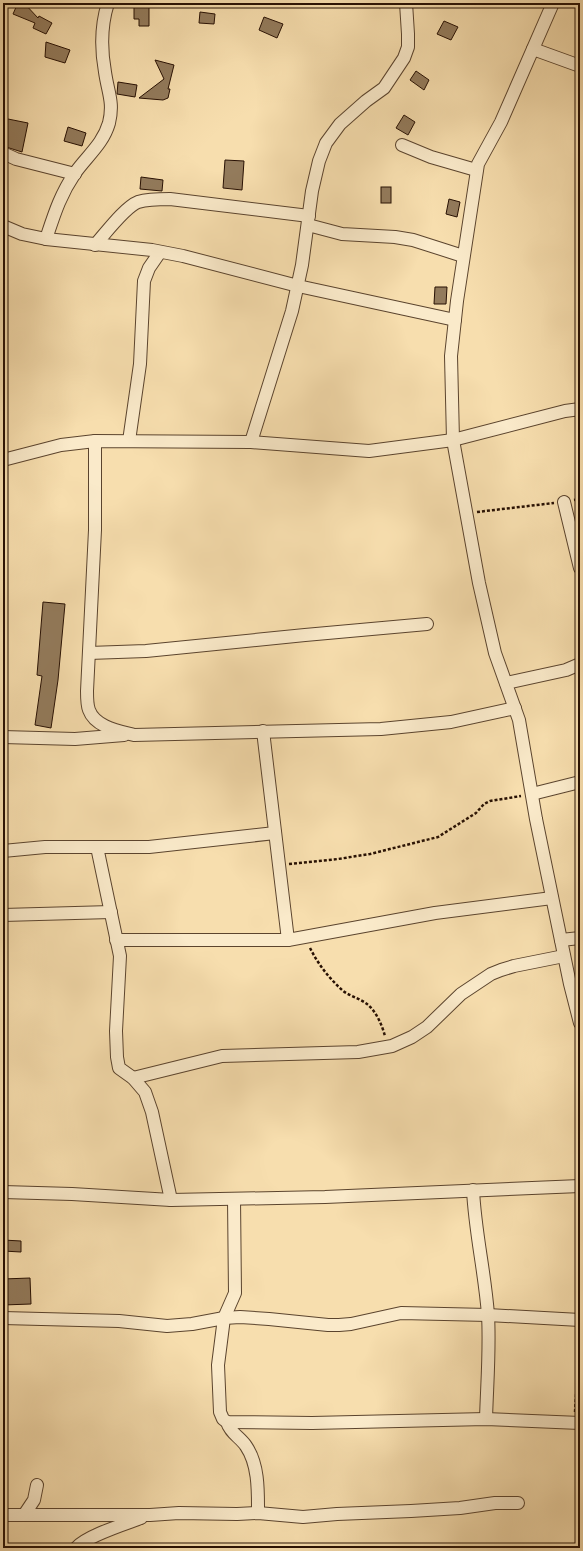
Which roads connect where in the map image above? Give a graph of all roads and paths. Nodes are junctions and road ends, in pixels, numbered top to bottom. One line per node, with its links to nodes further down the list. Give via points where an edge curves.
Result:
1 (406, 3): 10 (street, via 408,47 404,58 384,88 340,124 326,143 312,190)
2 (553, 3): 4 (street)
3 (106, 4): 9 (street, via 102,33 104,72 112,106 109,123 104,138)
4 (533, 49): 5 (street); 8 (street, via 501,122)
5 (580, 66)
6 (402, 145): 8 (street, via 431,157)
7 (3, 153): 9 (street, via 16,159)
8 (476, 170): 15 (street)
9 (75, 174): 12 (street, via 58,203)
10 (308, 221): 13 (street, via 170,199 151,199 136,203 121,215); 15 (street, via 342,234 413,240); 16 (street)
11 (3, 226): 12 (street)
12 (46, 240): 13 (street)
13 (95, 245): 14 (street)
14 (160, 252): 16 (street); 21 (street, via 144,281 140,364)
15 (463, 256): 17 (street)
16 (298, 286): 17 (street); 22 (street)
17 (455, 320): 19 (street, via 451,356)
18 (580, 409): 19 (street)
19 (453, 440): 22 (street, via 369,451); 26 (street)
20 (95, 441): 21 (street); 23 (street, via 61,445); 29 (street, via 95,530)
21 (129, 441): 22 (street)
22 (251, 442)
23 (3, 460)
24 (580, 499): 25 (path)
25 (564, 502): 26 (path); 27 (street)
26 (467, 513): 31 (street, via 495,653)
27 (580, 568)
28 (427, 624): 29 (street, via 146,652)
29 (89, 654): 34 (street, via 89,710 108,728)
30 (580, 664): 31 (street, via 566,670)
31 (506, 683): 32 (street)
32 (515, 708): 33 (street, via 451,722 381,729); 37 (street)
33 (263, 731): 34 (street); 38 (street)
34 (134, 735): 35 (street, via 75,739)
35 (3, 737)
36 (580, 782): 37 (street)
37 (532, 794): 41 (path, via 490,801 476,814 438,837 370,854); 42 (street)
38 (275, 833): 39 (street, via 148,847); 41 (street)
39 (97, 847): 40 (street, via 45,847); 43 (street)
40 (3, 851)
41 (279, 865): 48 (street)
42 (552, 898): 45 (street, via 435,913); 49 (street)
43 (111, 912): 44 (street); 47 (street)
44 (3, 915)
45 (304, 937): 48 (street); 52 (path, via 328,975 343,991 371,1009 383,1028)
46 (580, 938): 49 (street)
47 (116, 940): 48 (street); 53 (street, via 120,956 117,1057 119,1068)
48 (288, 940)
49 (561, 940): 50 (street)
50 (564, 956): 51 (street); 52 (street, via 514,966 492,974 461,994 427,1027 412,1037)
51 (580, 1023)
52 (388, 1046): 53 (street, via 358,1052 222,1056)
53 (133, 1078): 58 (street, via 145,1092 152,1112)
54 (580, 1186): 55 (street)
55 (473, 1190): 57 (street); 59 (street)
56 (3, 1192): 58 (street)
57 (234, 1199): 58 (street); 61 (street, via 236,1283 235,1293)
58 (171, 1200)
59 (488, 1315): 61 (street, via 401,1313 351,1324 328,1325 268,1318); 62 (street); 64 (street)
60 (3, 1318): 61 (street, via 119,1321 167,1326)
61 (224, 1318): 65 (street, via 218,1385 221,1416)
62 (580, 1320)
63 (580, 1332): 66 (path)
64 (486, 1419): 65 (street); 66 (street)
65 (227, 1422): 69 (street, via 229,1429 251,1455 258,1486)
66 (577, 1423)
67 (37, 1485): 71 (street, via 34,1500)
68 (518, 1503): 69 (street, via 303,1517)
69 (258, 1513): 72 (street)
70 (3, 1515): 71 (street)
71 (24, 1515): 72 (street)
72 (150, 1515): 73 (street, via 79,1544)
73 (76, 1548)

